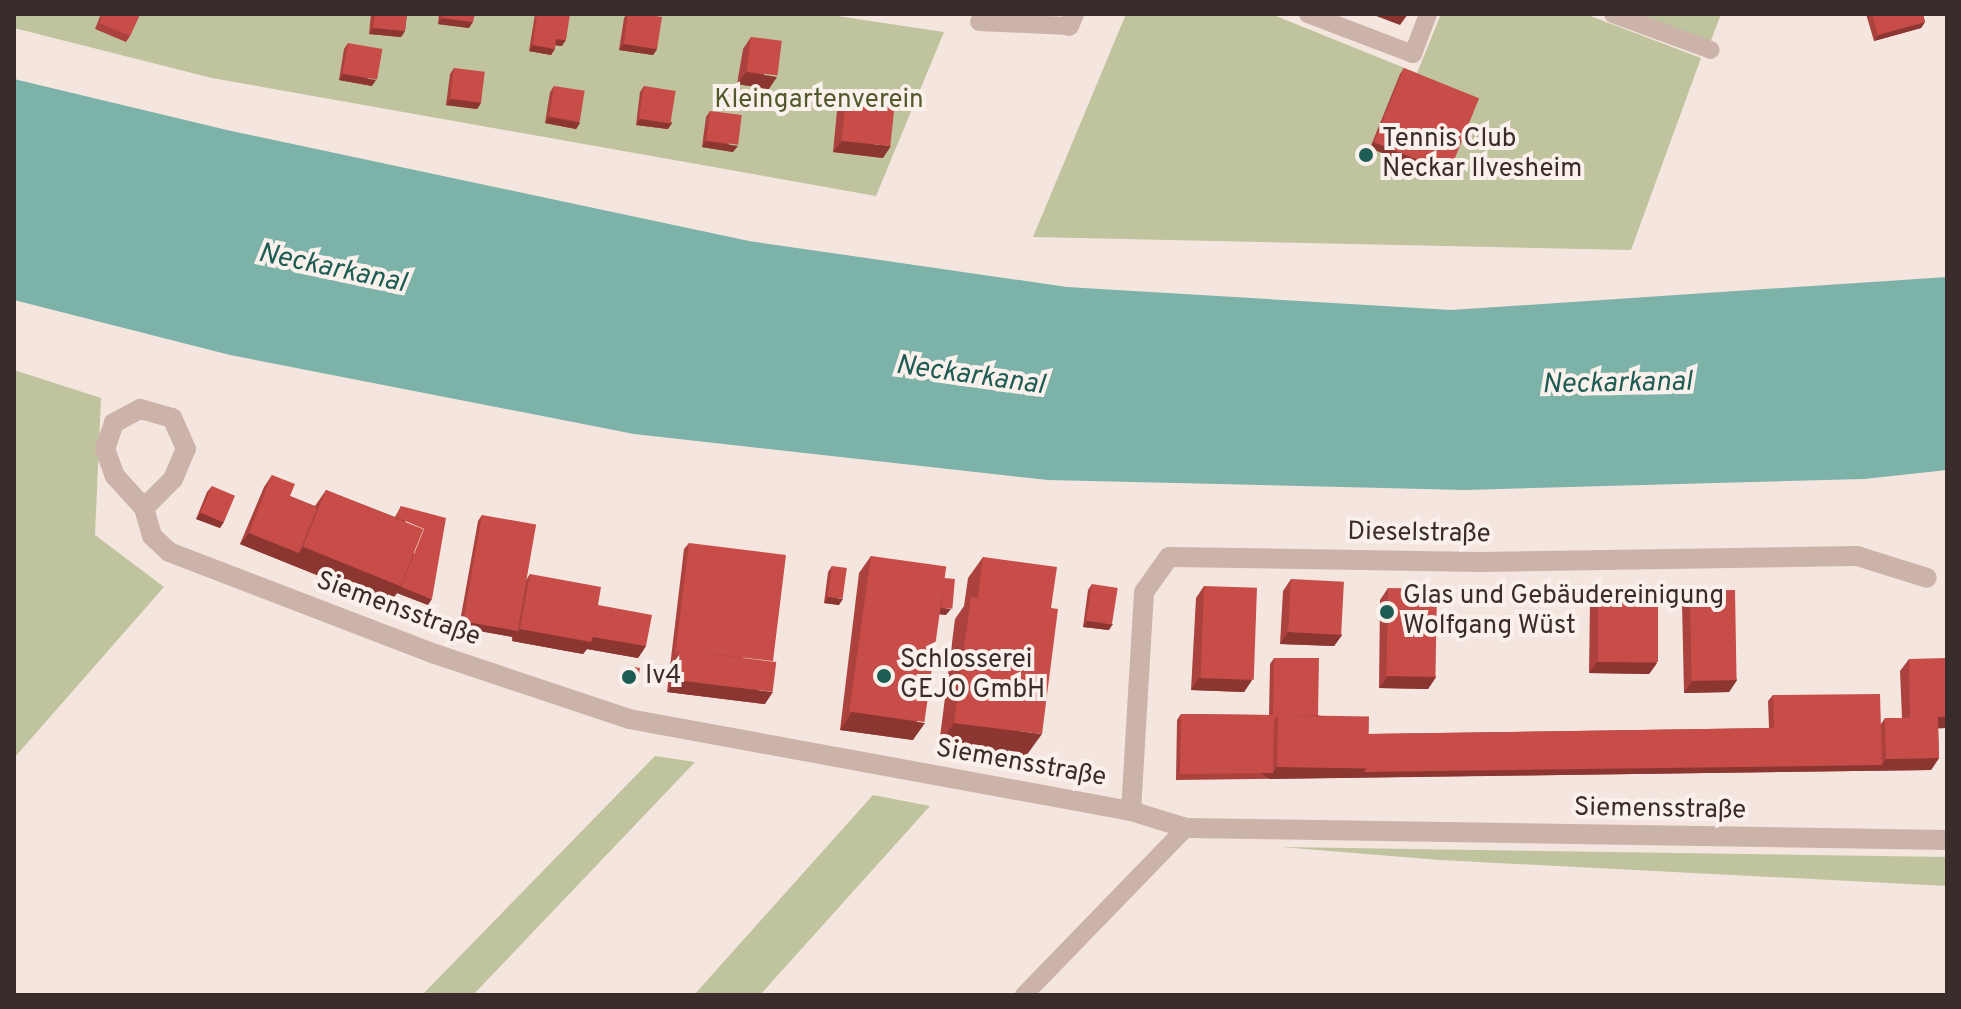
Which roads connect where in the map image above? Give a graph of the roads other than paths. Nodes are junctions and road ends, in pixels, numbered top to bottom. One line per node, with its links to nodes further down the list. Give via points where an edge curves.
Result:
1 (1308, 14): 2 (lane, via 1413,54)
2 (1428, 14)
3 (1613, 14): 6 (lane)
4 (1072, 20): 5 (lane)
5 (979, 22)
6 (1711, 50)
7 (144, 508): 7 (street, Siemensstraße, via 173,479 186,449 172,418 140,409 114,423 105,449 115,476); 9 (street, Siemensstraße, via 152,536 169,552 435,654 629,719)
8 (1927, 578): 9 (street, Dieselstraße, via 1857,556 1480,562 1169,557 1144,592)
9 (1131, 811): 10 (street, Siemensstraße)
10 (1186, 828): 11 (street, Siemensstraße); 12 (lane)
11 (1947, 840)
12 (1024, 995)

